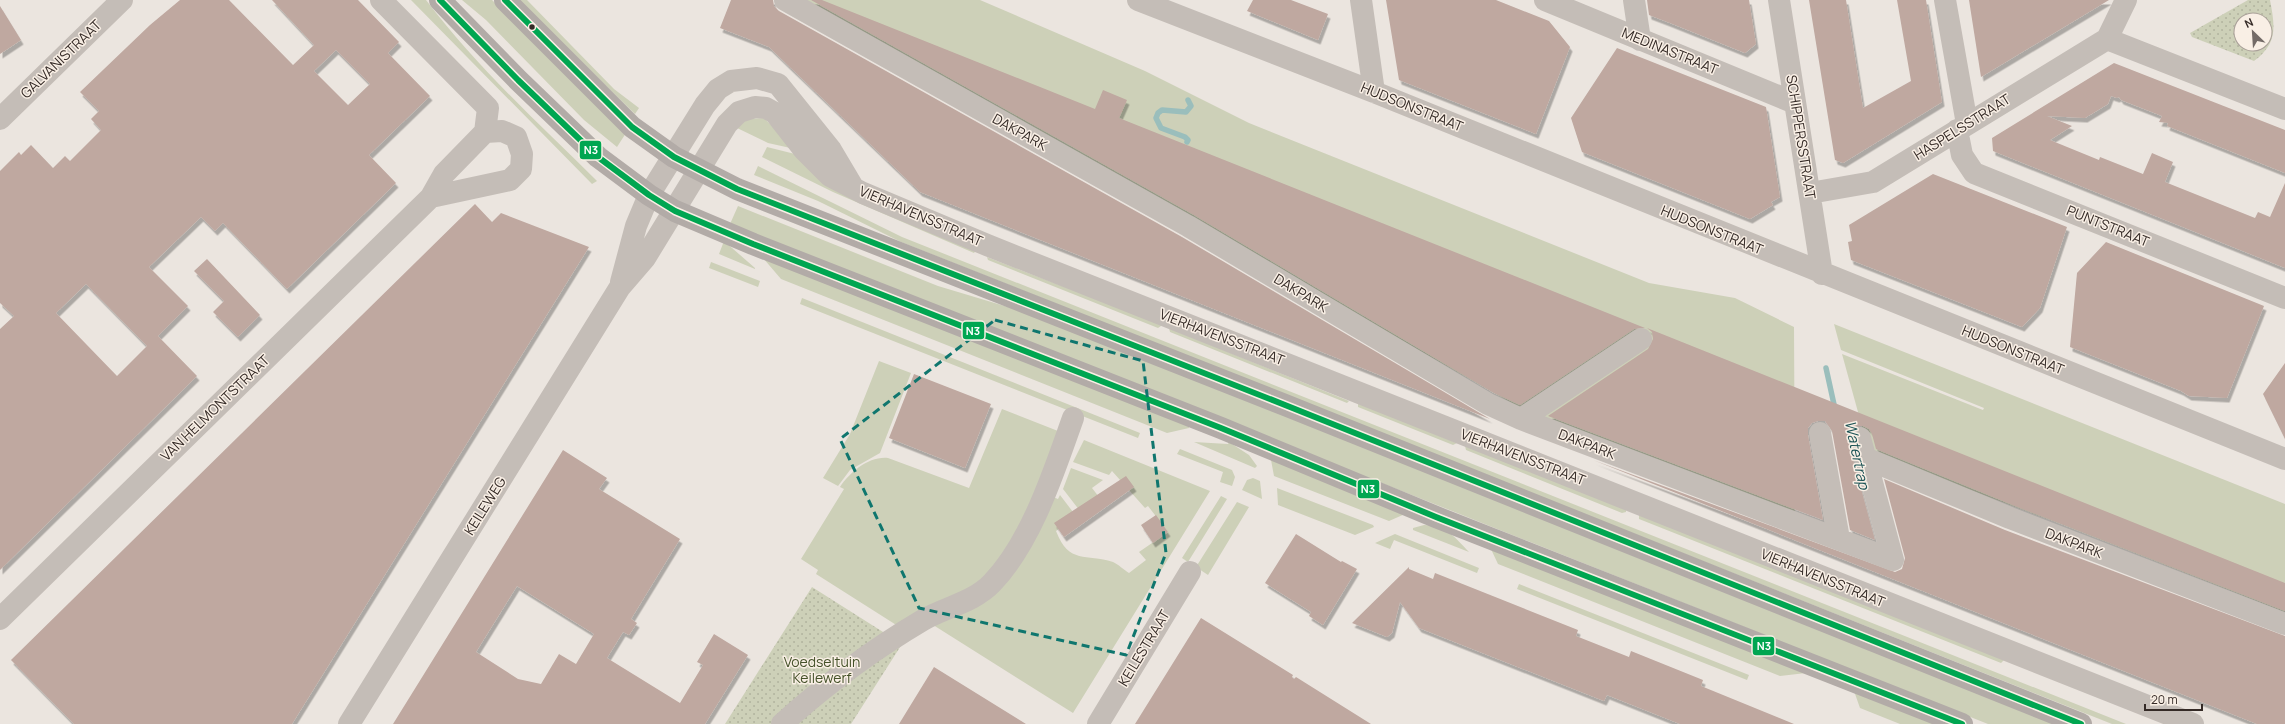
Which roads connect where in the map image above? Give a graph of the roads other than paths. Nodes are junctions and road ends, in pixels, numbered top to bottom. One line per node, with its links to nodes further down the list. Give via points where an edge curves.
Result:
1 (122, 0): 18 (street, GALVANISTRAAT)
2 (381, 0): 20 (street, via 488,108)
3 (440, 0): 25 (main road, via 598,157)
4 (505, 0): 21 (main road, via 632,127)
5 (785, 0): 33 (street, DAKPARK, via 1188,226 1488,404)
6 (1138, 0): 15 (street, HUDSONSTRAAT)
7 (1361, 0): 15 (street)
8 (1545, 0): 14 (street, MEDINASTRAAT)
9 (1634, 0): 14 (street)
10 (1779, 0): 16 (street, SCHIPPERSSTRAAT)
11 (1945, 0): 19 (street, PUNTSTRAAT)
12 (2126, 0): 13 (street)
13 (2107, 39): 17 (street); 19 (street, HASPELSSTRAAT)
14 (1640, 40): 16 (street, MEDINASTRAAT)
15 (1374, 92): 28 (street, HUDSONSTRAAT)
16 (1795, 103): 24 (street, SCHIPPERSSTRAAT)
17 (2285, 109)
18 (0, 119)
19 (1962, 127): 24 (street, HASPELSSTRAAT, via 1873,182); 30 (street, PUNTSTRAAT, via 1962,155 1974,173)
20 (485, 132): 26 (street, VAN HELMONTSTRAAT, via 444,174); 26 (street, via 502,131 516,137 522,154 521,169 510,180)
21 (674, 157): 22 (main road); 23 (street, VIERHAVENSSTRAAT, via 691,126 718,89 731,81 757,78 778,84 786,92 831,150); 25 (street, KEILEWEG)
22 (697, 171): 23 (street, VIERHAVENSSTRAAT, via 735,115 745,109 762,107 778,116 825,173); 27 (street, KEILEWEG); 44 (main road, via 779,206 1278,402)
23 (853, 187): 45 (street, VIERHAVENSSTRAAT, via 995,248)
24 (1810, 193): 28 (street, SCHIPPERSSTRAAT)
25 (649, 195): 27 (main road); 29 (street, KEILEWEG, via 636,226)
26 (431, 197): 38 (street, VAN HELMONTSTRAAT)
27 (676, 211): 29 (street, KEILEWEG, via 645,258); 43 (main road, via 1221,428 1436,517)
28 (1822, 274): 35 (street, HUDSONSTRAAT)
29 (620, 287): 40 (street, KEILEWEG)
30 (2285, 298)
31 (1641, 339): 33 (street)
32 (1072, 418): 41 (street, via 1031,524 1018,548 992,583 972,598 925,619 896,636)
33 (1521, 419): 36 (street, DAKPARK)
34 (1820, 433): 36 (street)
35 (2285, 459)
36 (1839, 539): 39 (street, DAKPARK, via 1893,560 1862,448 2010,518)
37 (1190, 572): 42 (street, KEILESTRAAT)
38 (0, 619)
39 (2285, 624)
40 (349, 724)
41 (782, 724)
42 (1098, 724)
43 (1962, 724)
44 (2081, 724)
45 (2193, 724)

